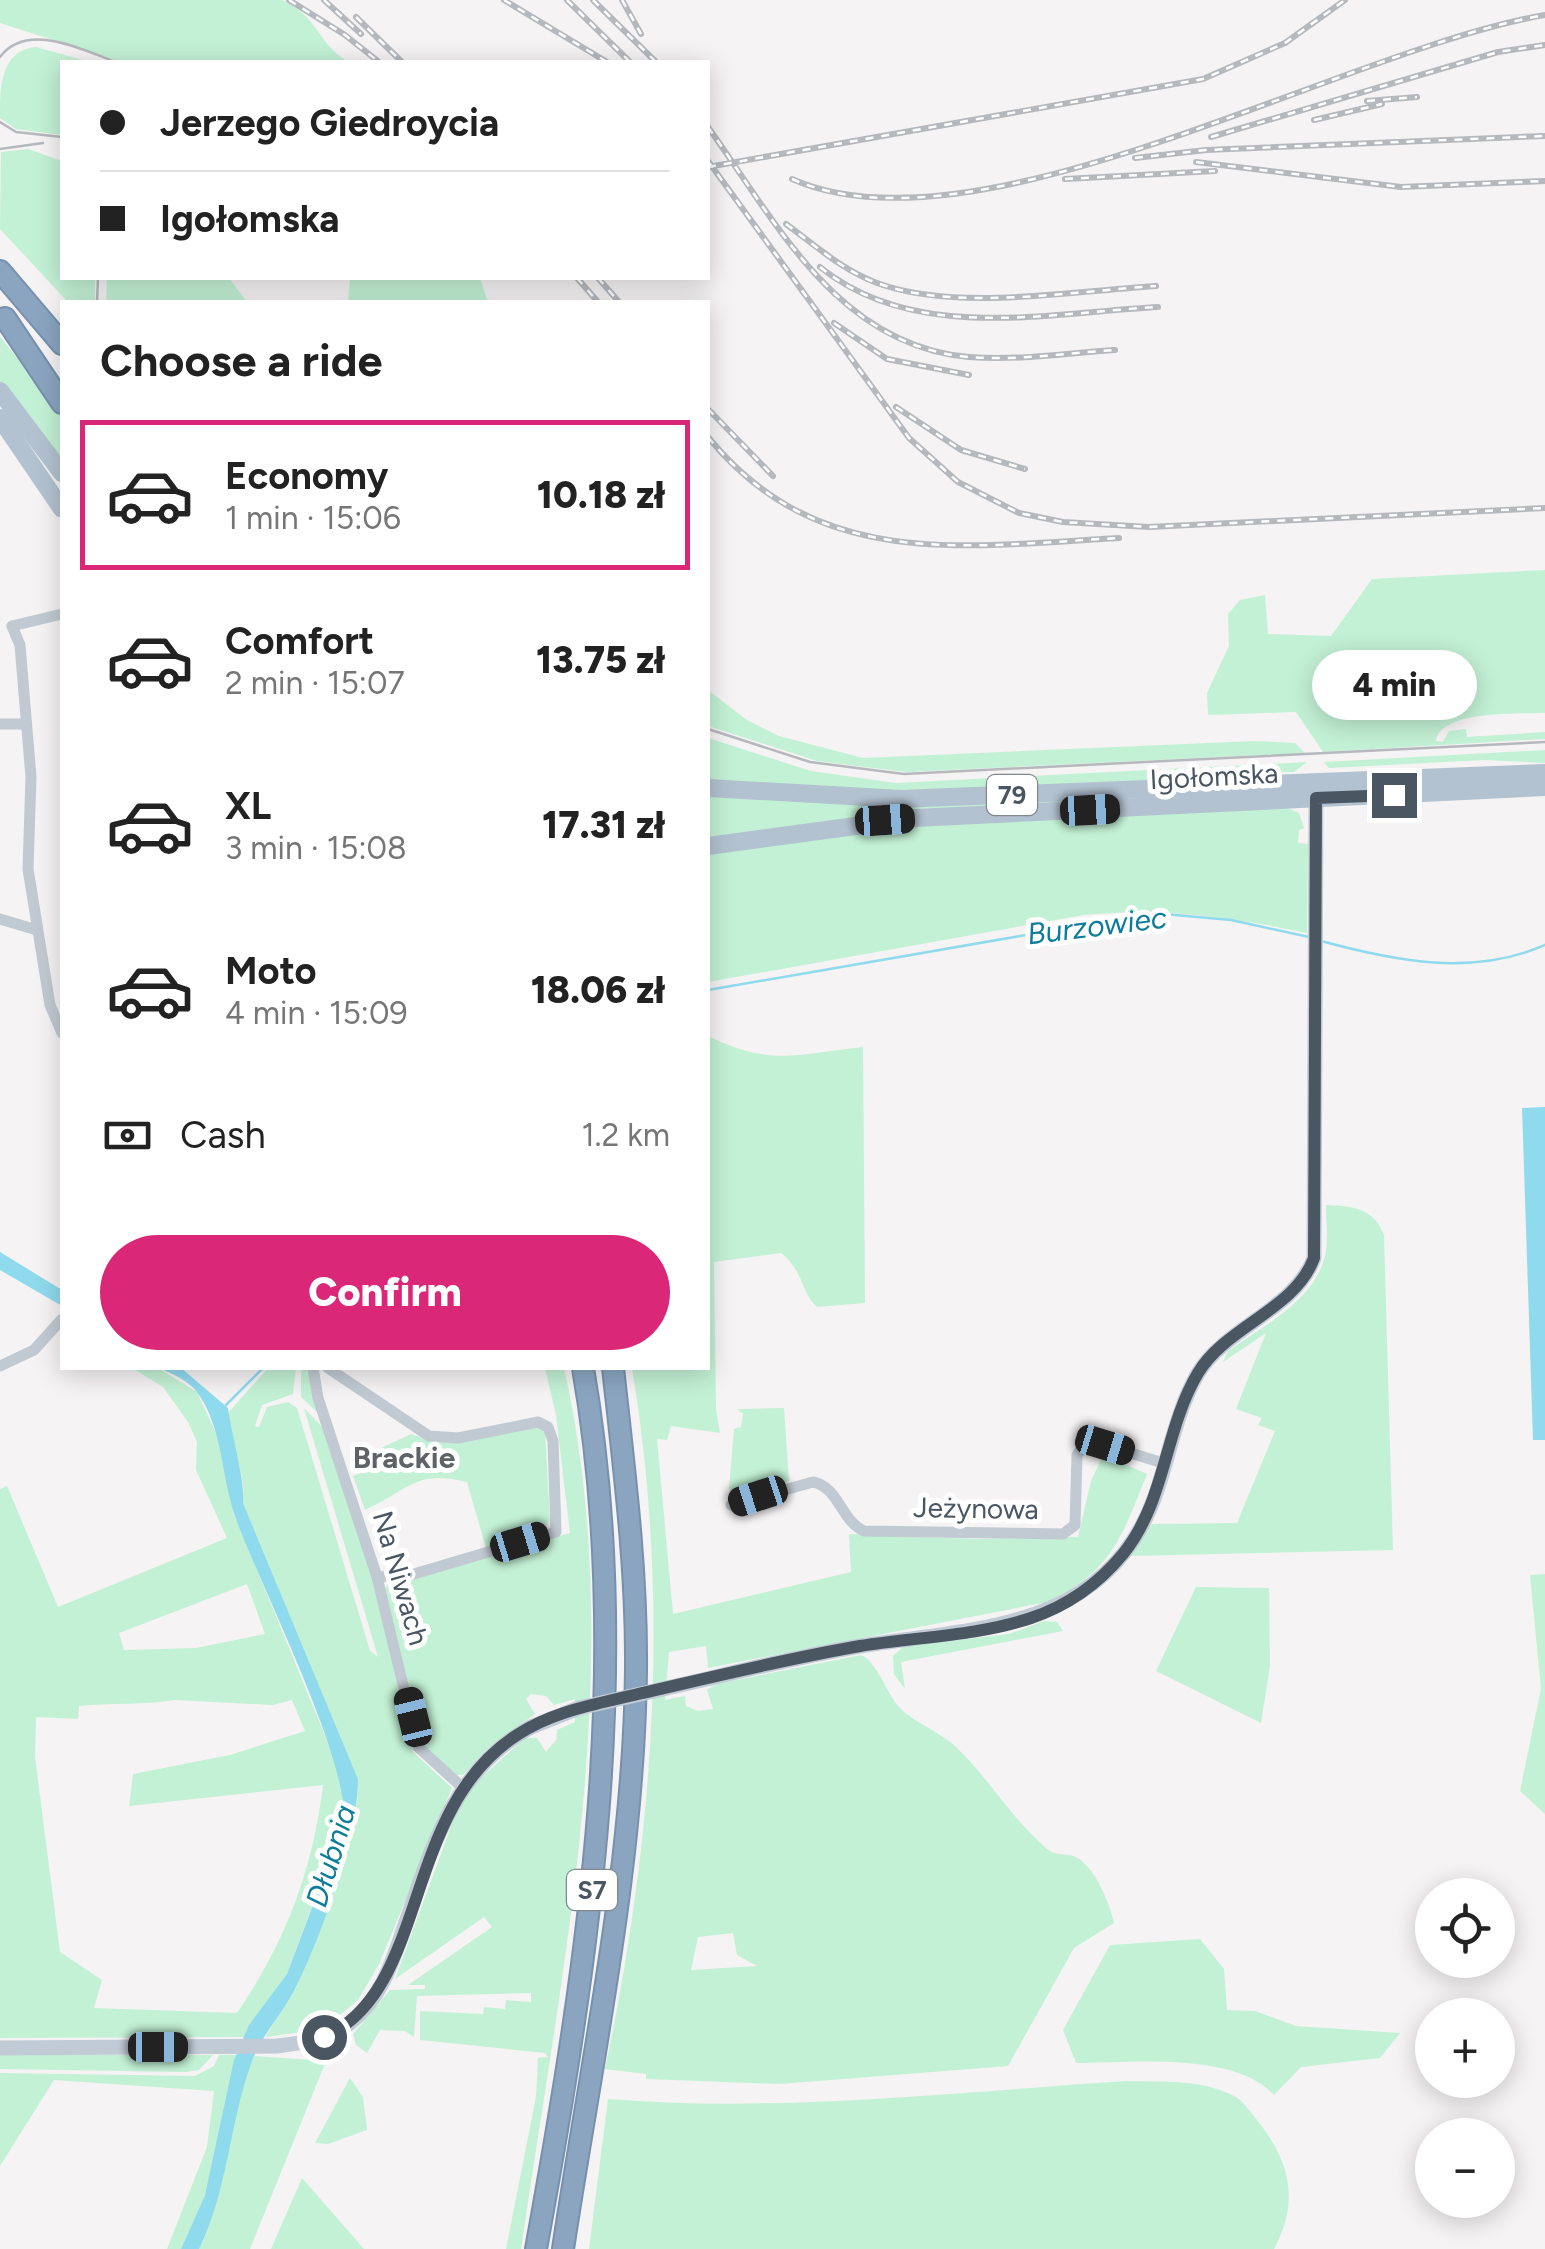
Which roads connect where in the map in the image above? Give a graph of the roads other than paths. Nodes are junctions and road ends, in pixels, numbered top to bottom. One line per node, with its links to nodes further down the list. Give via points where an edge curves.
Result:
1 (3, 274): 3 (highway); 4 (highway)
2 (2, 315): 5 (highway); 7 (highway)
3 (60, 329)
4 (60, 342)
5 (60, 381)
6 (0, 391): 9 (main road)
7 (60, 400)
8 (0, 418): 10 (main road)
9 (60, 470)
10 (60, 506)
11 (60, 614): 12 (street)
12 (6, 624): 14 (street, via 20,645)
13 (0, 724): 14 (street)
14 (26, 724): 21 (street, via 28,868)
15 (1545, 773): 18 (main road, Igołomska / 79)
16 (1545, 787): 18 (main road, Igołomska / 79)
17 (710, 788): 18 (main road, Igołomska / 79, via 901,799)
18 (1316, 790): 19 (main road, Igołomska / 79, via 900,819); 29 (street, via 1314,1258 1297,1286 1214,1352 1198,1373)
19 (710, 846)
20 (0, 919): 21 (street)
21 (38, 930): 22 (street)
22 (60, 1028)
23 (60, 1321): 24 (street, via 34,1350)
24 (0, 1366)
25 (313, 1370): 31 (street, Na Niwach)
26 (331, 1370): 31 (street, via 428,1436 458,1438 538,1422 553,1441 556,1532 414,1574)
27 (583, 1370): 34 (highway, S7, via 604,1549 604,1740 591,1899)
28 (613, 1370): 35 (highway, S7, via 632,1548 634,1724 624,1858)
29 (1166, 1464): 30 (street, Jeżynowa, via 1085,1444 1077,1455 1075,1526 1064,1534 864,1532 826,1486 813,1482); 32 (street, bridge, via 1135,1538 1103,1574 1060,1605 1010,1623 817,1654 579,1708 530,1727 488,1757)
30 (730, 1505)
31 (377, 1577): 32 (street, Na Niwach, via 418,1747)
32 (462, 1787): 33 (street, via 437,1835 384,1983 335,2032 270,2046)
33 (0, 2048)
34 (536, 2249)
35 (563, 2249)

